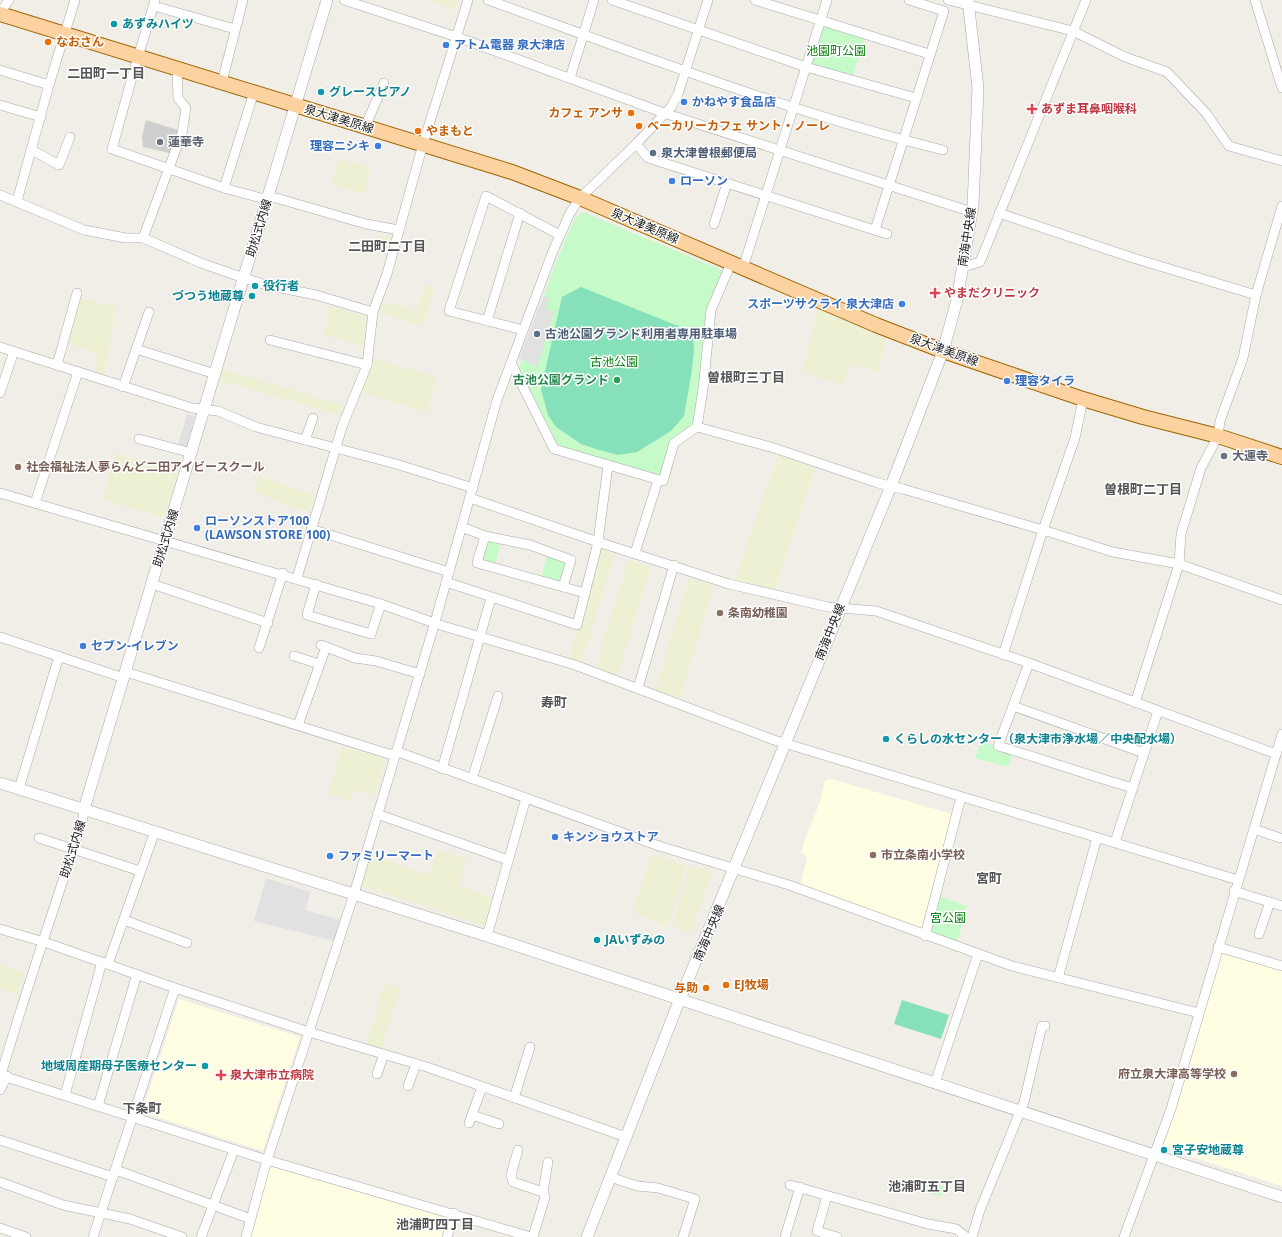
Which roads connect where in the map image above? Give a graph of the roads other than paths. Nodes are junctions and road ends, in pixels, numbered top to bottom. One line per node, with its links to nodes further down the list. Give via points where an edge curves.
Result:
1 (9, 0): 20 (street)
2 (75, 0): 25 (street)
3 (145, 0): 18 (street)
4 (243, 0): 22 (street)
5 (327, 0): 42 (street, 助松式内線)
6 (344, 0): 27 (street)
7 (468, 0): 27 (street)
8 (488, 0): 26 (street)
9 (594, 0): 26 (street)
10 (612, 0): 23 (street)
11 (708, 0): 23 (street)
12 (755, 0): 21 (street)
13 (827, 0): 21 (street)
14 (909, 0): 28 (street, via 944,11)
15 (948, 0): 19 (street)
16 (1086, 0): 24 (street)
17 (1255, 0): 38 (street)
18 (155, 3): 22 (street); 29 (street)
19 (968, 3): 24 (street); 65 (street, 南海中央線, via 978,88)
20 (0, 14): 25 (main road, 泉大津美原線)
21 (820, 22): 28 (street); 30 (street)
22 (236, 29): 35 (street)
23 (698, 30): 30 (street); 33 (street)
24 (1073, 31): 54 (street, via 1125,57 1167,72 1206,113 1229,146); 67 (street)
25 (66, 34): 29 (main road, 泉大津美原線); 37 (street)
26 (584, 35): 33 (street); 34 (street)
27 (456, 37): 34 (street); 49 (street)
28 (929, 54): 40 (street)
29 (138, 57): 31 (main road, 泉大津美原線); 55 (street, via 112,149)
30 (806, 67): 40 (street); 43 (street)
31 (177, 69): 35 (main road, 泉大津美原線); 55 (street, via 178,98 186,108 182,133)
32 (0, 70): 37 (street)
33 (685, 71): 43 (street); 44 (street, via 678,94 671,107)
34 (570, 78): 44 (street)
35 (222, 82): 39 (main road, 泉大津美原線)
36 (384, 83): 46 (street)
37 (49, 84): 45 (street)
38 (1282, 88)
39 (254, 92): 42 (main road, 泉大津美原線); 58 (street)
40 (916, 98): 48 (street)
41 (0, 105): 45 (street)
42 (296, 106): 46 (main road, 泉大津美原線); 62 (street, 助松式内線)
43 (794, 107): 48 (street); 53 (street)
44 (664, 113): 50 (street); 53 (street)
45 (41, 117): 51 (street)
46 (365, 127): 49 (main road, 泉大津美原線)
47 (70, 136): 51 (street, via 59,165)
48 (903, 140): 52 (street); 57 (street)
49 (423, 144): 61 (main road, 泉大津美原線, via 512,172); 69 (street)
50 (636, 144): 56 (street, via 648,158); 61 (street)
51 (32, 150): 63 (street)
52 (943, 150)
53 (780, 152): 57 (street); 60 (street)
54 (1282, 161)
55 (170, 170): 58 (street); 73 (street)
56 (727, 183): 60 (street); 68 (street)
57 (890, 185): 65 (street); 70 (street)
58 (224, 188): 62 (street)
59 (0, 194): 63 (street)
60 (766, 195): 70 (street); 74 (street)
61 (580, 198): 72 (street); 74 (main road, 泉大津美原線)
62 (268, 199): 69 (street, via 276,198 366,224); 76 (street, 助松式内線)
63 (17, 201): 73 (street, via 84,230 126,238)
64 (1282, 206): 78 (street)
65 (972, 212): 75 (street, 南海中央線)
66 (520, 213): 72 (street); 81 (street); 81 (street, via 486,196 449,311)
67 (999, 213): 75 (street, via 980,262); 78 (street, via 1132,258)
68 (714, 224)
69 (398, 230): 80 (street, via 387,274)
70 (875, 230): 71 (street)
71 (887, 234)
72 (560, 235): 82 (street)
73 (143, 238): 76 (street, via 201,264)
74 (737, 266): 87 (main road, 泉大津美原線); 98 (street, via 711,310)
75 (963, 267): 87 (street, 南海中央線)
76 (244, 278): 80 (street); 92 (street, 助松式内線)
77 (77, 293): 89 (street)
78 (1256, 295): 99 (street, via 1245,352 1220,421)
79 (149, 312): 85 (street)
80 (373, 312): 90 (street)
81 (487, 321): 82 (street)
82 (523, 330): 88 (street)
83 (270, 340): 90 (street)
84 (0, 347): 86 (street)
85 (136, 349): 92 (street); 93 (street)
86 (14, 351): 89 (street); 94 (street)
87 (943, 351): 95 (main road, 泉大津美原線); 107 (street, 南海中央線)
88 (511, 363): 105 (street, via 554,449); 108 (street, via 497,400)
89 (57, 365): 91 (street)
90 (367, 365): 102 (street)
91 (78, 372): 93 (street); 111 (street)
92 (215, 374): 96 (street, 助松式内線)
93 (123, 386): 96 (street)
94 (0, 393)
95 (1083, 399): 99 (main road, 泉大津美原線); 114 (street, via 1074,438)
96 (205, 410): 101 (street, via 218,411 256,427); 103 (street, 助松式内線)
97 (313, 418): 101 (street)
98 (697, 427): 106 (street, via 674,443 663,481); 107 (street, via 774,448)
99 (1218, 436): 104 (main road, 泉大津美原線); 119 (street, via 1202,468 1181,534)
100 (139, 439): 103 (street)
101 (305, 440): 102 (street)
102 (335, 448): 108 (street); 113 (street)
103 (192, 453): 116 (street, 助松式内線)
104 (1282, 457)
105 (608, 465): 106 (street); 117 (street)
106 (658, 480): 118 (street)
107 (891, 486): 114 (street); 132 (street, 南海中央線)
108 (473, 488): 110 (street)
109 (0, 493): 111 (street)
110 (470, 498): 112 (street); 117 (street)
111 (35, 503): 116 (street)
112 (462, 527): 115 (street); 121 (street)
113 (311, 529): 121 (street); 123 (street)
114 (1043, 530): 119 (street, via 1113,552); 138 (street)
115 (485, 536): 127 (street, via 477,563); 127 (street, via 530,545 571,560)
116 (166, 540): 122 (street); 125 (street, 助松式内線)
117 (598, 542): 118 (street); 128 (street)
118 (635, 554): 120 (street)
119 (1179, 564): 130 (street); 147 (street)
120 (674, 565): 132 (street, via 729,584); 145 (street)
121 (449, 572): 124 (street)
122 (282, 573): 123 (street); 134 (street)
123 (297, 578): 126 (street)
124 (446, 582): 129 (street); 133 (street)
125 (152, 584): 134 (street); 144 (street, 助松式内線)
126 (316, 584): 131 (street); 131 (street, via 307,615 371,634)
127 (563, 587): 128 (street)
128 (585, 593): 129 (street, via 577,625)
129 (492, 598): 136 (street)
130 (1282, 600)
131 (381, 604): 133 (street)
132 (839, 609): 138 (street, via 876,611); 152 (street, 南海中央線)
133 (435, 622): 136 (street); 143 (street)
134 (268, 623): 137 (street)
135 (0, 637): 139 (street)
136 (480, 637): 145 (street, via 575,665); 156 (street)
137 (259, 648)
138 (1003, 655): 141 (street)
139 (59, 656): 144 (street); 160 (street)
140 (294, 656): 142 (street)
141 (1028, 663): 147 (street); 148 (street)
142 (319, 664): 143 (street, via 323,646 355,658 376,661); 150 (street)
143 (420, 674): 153 (street)
144 (125, 675): 150 (street); 163 (street, 助松式内線)
145 (638, 688): 152 (street)
146 (498, 696): 157 (street)
147 (1135, 702): 149 (street)
148 (1013, 706): 154 (street); 159 (street, via 998,746)
149 (1158, 711): 154 (street); 155 (street)
150 (298, 725): 153 (street, via 389,754)
151 (1282, 734): 155 (street)
152 (786, 743): 161 (street); 173 (street, 南海中央線)
153 (396, 753): 156 (street); 164 (street)
154 (1144, 753): 159 (street)
155 (1276, 754): 165 (street)
156 (442, 769): 157 (street)
157 (472, 779): 162 (street)
158 (0, 783): 160 (street)
159 (1133, 788): 170 (street)
160 (19, 789): 163 (street)
161 (961, 797): 168 (street); 184 (street)
162 (526, 798): 172 (street); 173 (street, via 659,846)
163 (84, 809): 166 (street); 171 (street, 助松式内線)
164 (377, 814): 172 (street); 177 (street)
165 (1254, 829): 169 (street); 175 (street)
166 (156, 831): 174 (street); 177 (street)
167 (39, 838): 171 (street)
168 (1097, 838): 170 (street); 192 (street)
169 (1280, 838)
170 (1115, 842): 175 (street)
171 (73, 849): 174 (street); 185 (street, 助松式内線)
172 (508, 860): 183 (street)
173 (735, 870): 184 (street, via 789,885); 194 (street, 南海中央線)
174 (140, 871): 180 (street)
175 (1238, 880): 176 (street)
176 (1234, 891): 178 (street); 187 (street)
177 (354, 894): 183 (street); 197 (street)
178 (1270, 902): 179 (street); 182 (street)
179 (1282, 906)
180 (124, 920): 186 (street); 189 (street)
181 (0, 929): 185 (street)
182 (1260, 934)
183 (487, 936): 194 (street)
184 (925, 936): 188 (street)
185 (44, 942): 189 (street); 202 (street, 助松式内線, via 25,993)
186 (187, 943)
187 (1218, 947): 190 (street); 195 (street)
188 (978, 954): 192 (street); 203 (street)
189 (105, 963): 191 (street); 207 (street)
190 (1282, 966)
191 (137, 974): 193 (street); 209 (street)
192 (1058, 978): 195 (street)
193 (175, 988): 197 (street); 211 (street)
194 (680, 1001): 203 (street); 213 (street, 南海中央線)
195 (1199, 1013): 217 (street, via 1171,1109)
196 (1045, 1026): 210 (street, via 1042,1026)
197 (309, 1032): 199 (street); 218 (street)
198 (530, 1047): 208 (street)
199 (384, 1054): 200 (street); 201 (street)
200 (416, 1064): 204 (street); 205 (street)
201 (377, 1074)
202 (3, 1076): 206 (street, 助松式内線); 207 (street)
203 (935, 1083): 210 (street)
204 (408, 1086)
205 (482, 1087): 208 (street); 212 (street, via 471,1119)
206 (0, 1090)
207 (65, 1096): 209 (street)
208 (514, 1098): 213 (street)
209 (98, 1106): 211 (street)
210 (1020, 1111): 217 (street); 245 (street, via 980,1210)
211 (133, 1118): 215 (street); 220 (street)
212 (499, 1124)
213 (626, 1137): 221 (street, 南海中央線)
214 (0, 1140): 220 (street)
215 (234, 1150): 218 (street); 228 (street)
216 (518, 1150): 225 (street, via 511,1175 513,1182)
217 (1154, 1155): 227 (street); 246 (street)
218 (267, 1160): 229 (street); 231 (street)
219 (548, 1162): 225 (street)
220 (114, 1174): 228 (street); 230 (street)
221 (610, 1177): 240 (street, 南海中央線); 241 (street, via 695,1199)
222 (0, 1182): 230 (street, via 63,1205)
223 (790, 1185): 224 (street)
224 (800, 1188): 226 (street); 242 (street)
225 (543, 1192): 239 (street, via 545,1197)
226 (827, 1196): 243 (street, via 817,1231); 244 (street, via 928,1224 956,1229)
227 (1282, 1196)
228 (213, 1205): 231 (street); 236 (street)
229 (454, 1213): 238 (street); 239 (street)
230 (101, 1214): 234 (street); 235 (street, via 130,1219)
231 (251, 1218): 237 (street)
232 (0, 1228): 233 (street)
233 (26, 1237)
234 (93, 1237)
235 (182, 1237)
236 (201, 1237)
237 (246, 1237)
238 (447, 1237)
239 (532, 1237)
240 (587, 1237)
241 (683, 1237)
242 (785, 1237)
243 (837, 1237)
244 (966, 1237)
245 (972, 1237)
246 (1124, 1237)

